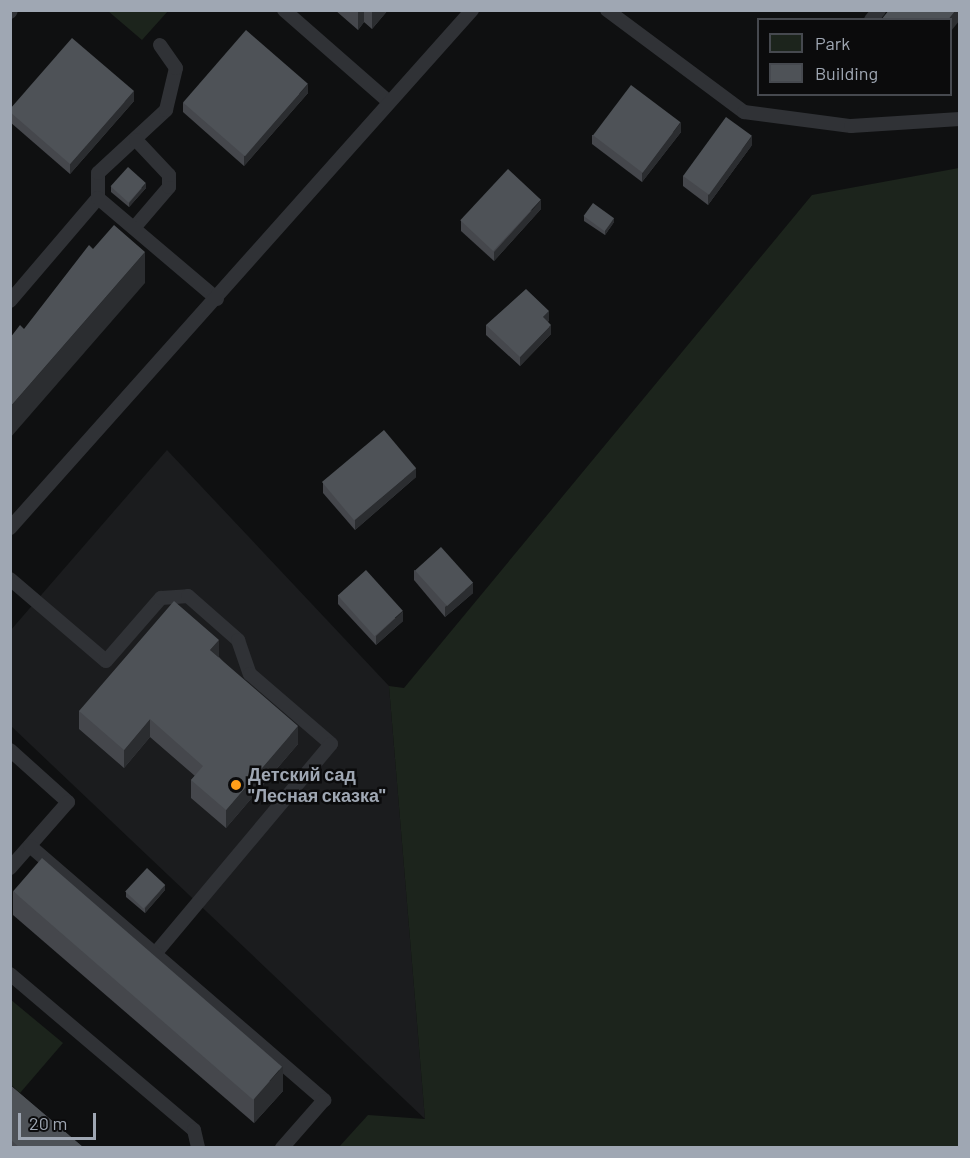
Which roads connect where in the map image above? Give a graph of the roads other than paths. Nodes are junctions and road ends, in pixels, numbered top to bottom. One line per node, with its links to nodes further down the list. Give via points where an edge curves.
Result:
1 (284, 10): 5 (lane)
2 (472, 10): 5 (lane)
3 (607, 10): 6 (lane, via 744,112 851,126)
4 (160, 45): 7 (lane, via 176,68 166,110)
5 (389, 102): 11 (lane)
6 (960, 119)
7 (136, 140): 8 (lane, via 121,148 98,173); 9 (lane, via 169,175 169,187)
8 (98, 198): 9 (lane); 10 (lane)
9 (134, 228): 11 (lane)
10 (10, 300)
11 (217, 300): 12 (lane)
12 (10, 528)
13 (10, 579): 17 (lane, via 106,661 161,598 188,596 238,640 250,674 331,744)
14 (10, 750): 15 (lane, via 68,802)
15 (30, 846): 16 (lane); 17 (lane)
16 (10, 868)
17 (154, 954): 20 (lane, via 324,1100)
18 (10, 974): 19 (lane, via 194,1130)
19 (198, 1148)
20 (282, 1148)

